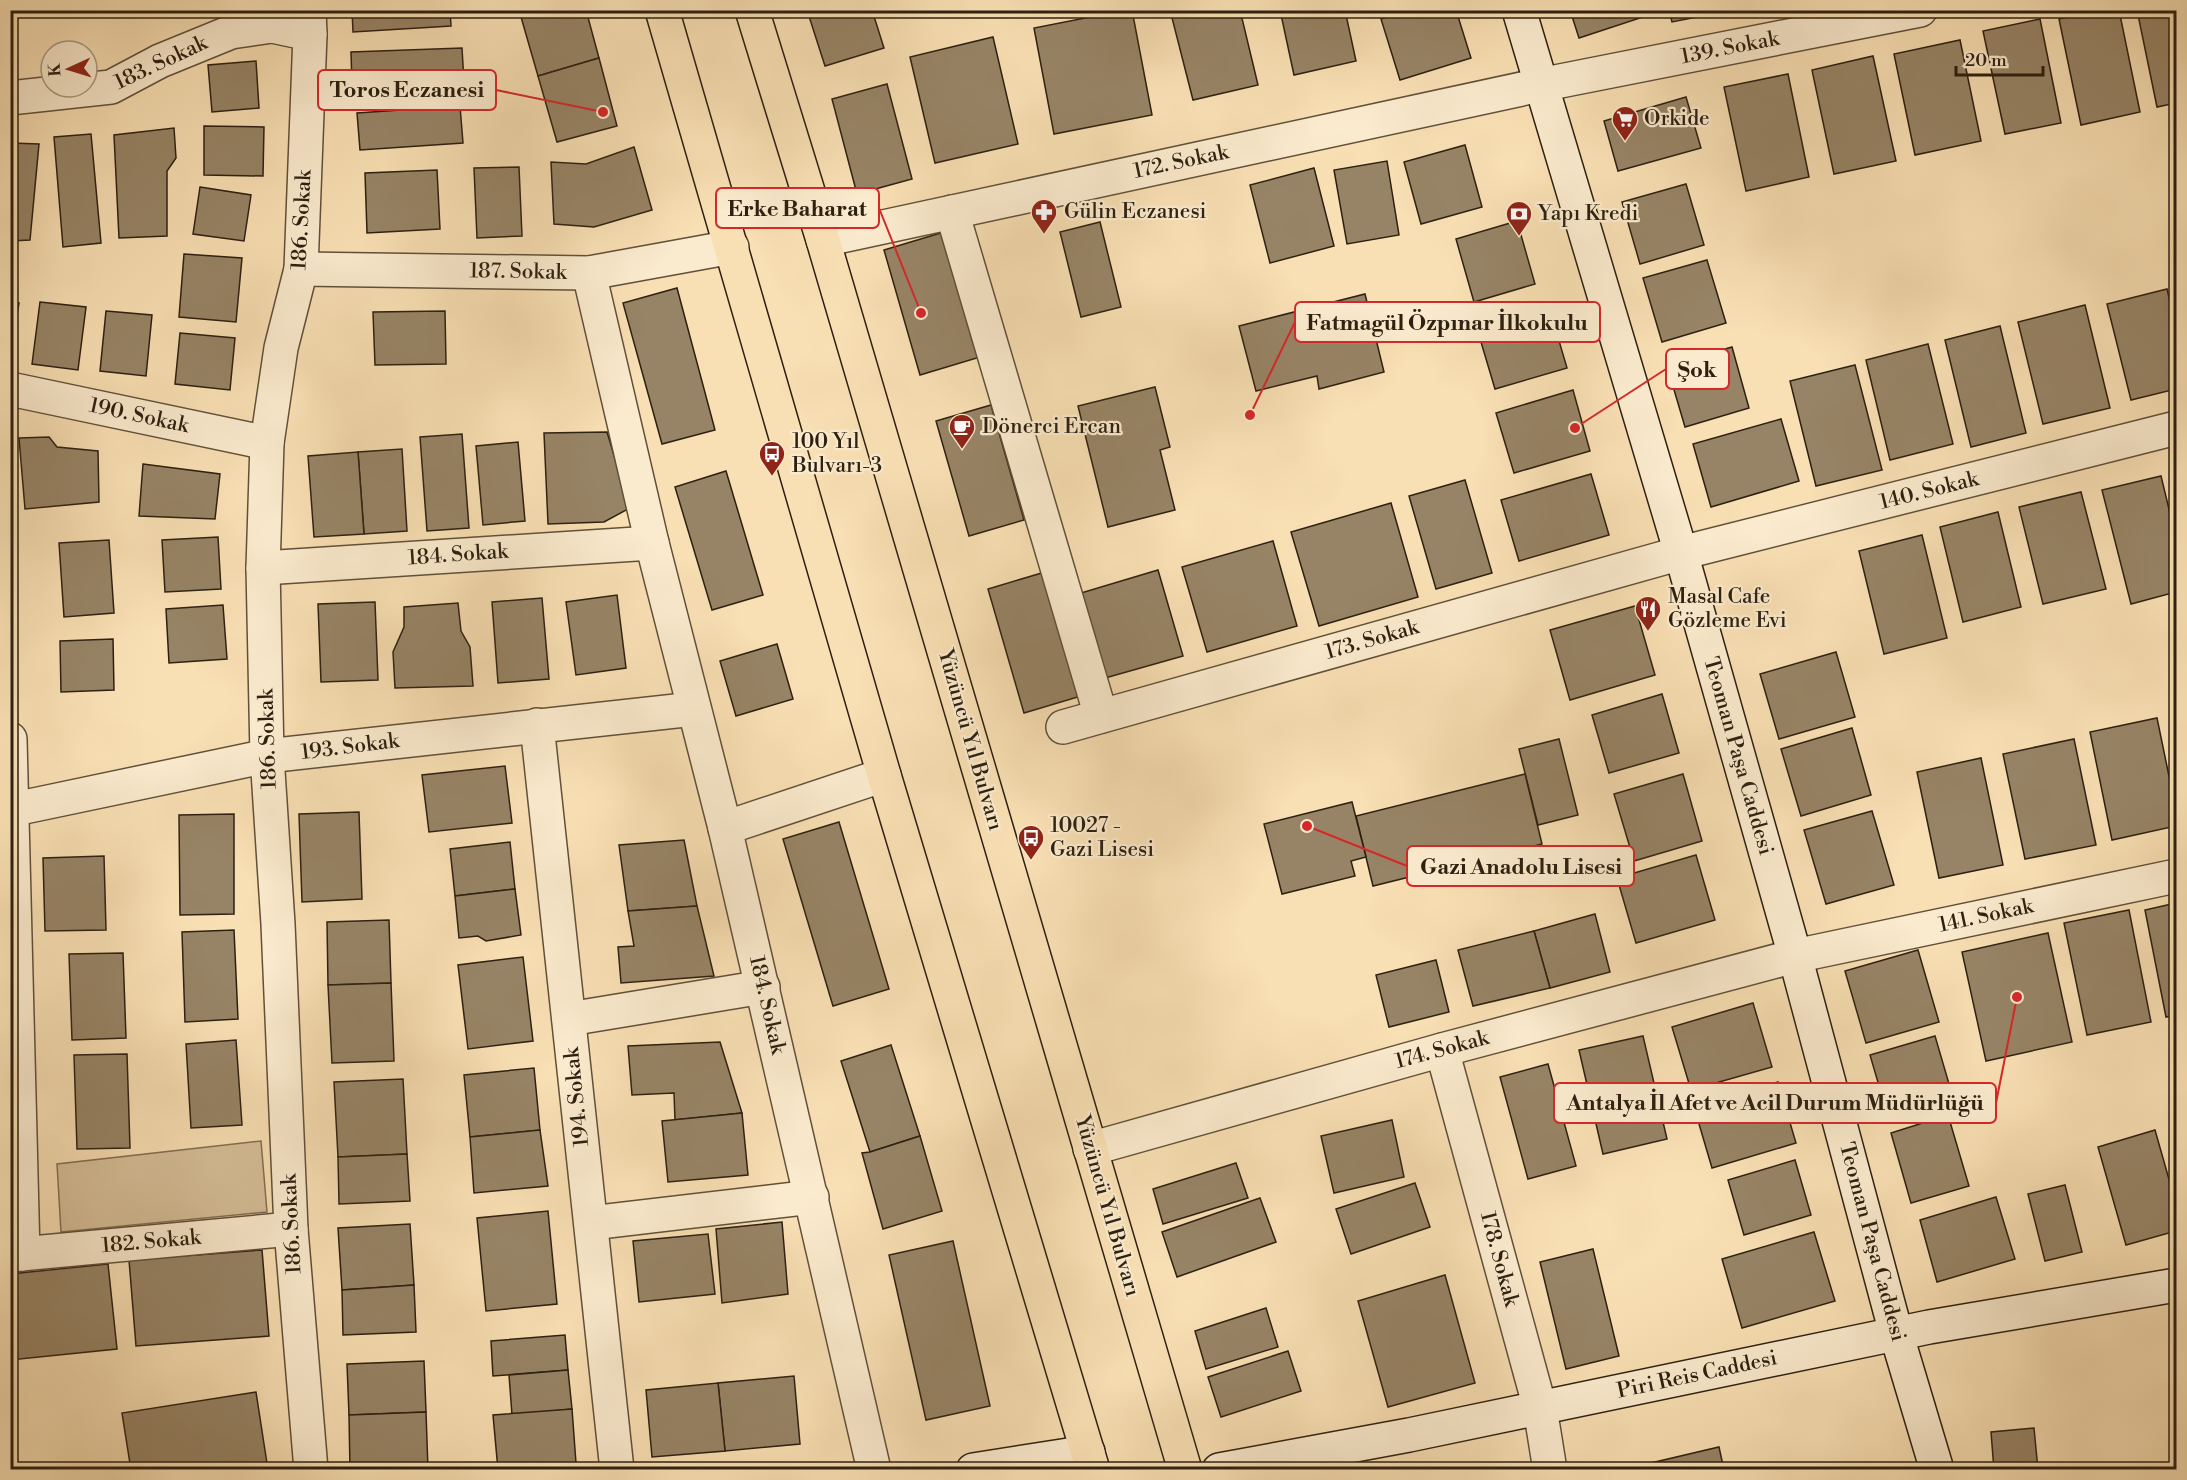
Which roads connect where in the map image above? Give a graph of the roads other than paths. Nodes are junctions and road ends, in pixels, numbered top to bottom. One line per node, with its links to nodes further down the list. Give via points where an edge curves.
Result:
1 (662, 10): 10 (main road)
2 (752, 10): 9 (main road, Yüzüncü Yıl Bulvarı)
3 (1519, 10): 6 (street, Teoman Paşa Caddesi)
4 (1920, 10): 6 (street, 139. Sokak)
5 (310, 22): 7 (street, 183. Sokak, via 231,32 160,61 111,87); 11 (street, 186. Sokak)
6 (1540, 85): 8 (street, 172. Sokak); 17 (street, Teoman Paşa Caddesi)
7 (10, 98)
8 (952, 212): 9 (street, 172. Sokak); 20 (street)
9 (823, 240): 33 (main road, Yüzüncü Yıl Bulvarı)
10 (732, 247): 12 (street, 187. Sokak); 25 (main road)
11 (301, 269): 12 (street, 187. Sokak); 15 (street, 186. Sokak, via 281,348)
12 (589, 273): 16 (street, 184. Sokak)
13 (10, 389): 15 (street, 190. Sokak)
14 (2176, 428): 17 (street, 140. Sokak)
15 (267, 443): 18 (street, 186. Sokak)
16 (652, 543): 18 (street, 184. Sokak); 19 (street, 184. Sokak)
17 (1681, 553): 20 (street, 173. Sokak); 29 (street, Teoman Paşa Caddesi)
18 (263, 568): 24 (street, 186. Sokak)
19 (694, 709): 21 (street, 193. Sokak); 27 (street, 184. Sokak)
20 (1101, 716): 22 (street, 173. Sokak)
21 (537, 725): 24 (street, 193. Sokak); 31 (street, 194. Sokak)
22 (1063, 727)
23 (10, 739): 26 (street)
24 (267, 756): 26 (street, 193. Sokak); 36 (street, 186. Sokak)
25 (884, 775): 27 (street); 41 (main road)
26 (12, 810): 37 (street)
27 (725, 828): 30 (street, 184. Sokak)
28 (2176, 876): 29 (street, 141. Sokak)
29 (1795, 956): 32 (street, 174. Sokak); 39 (street, Teoman Paşa Caddesi)
30 (763, 987): 31 (street); 34 (street, 184. Sokak)
31 (569, 1019): 35 (street, 194. Sokak)
32 (1442, 1050): 33 (street, 174. Sokak); 40 (street, 178. Sokak)
33 (1090, 1149): 46 (main road, Yüzüncü Yıl Bulvarı)
34 (812, 1197): 35 (street); 44 (street, 184. Sokak)
35 (591, 1223): 43 (street, 194. Sokak)
36 (291, 1229): 37 (street, 182. Sokak); 42 (street, 186. Sokak)
37 (17, 1254)
38 (2176, 1285): 39 (street, Piri Reis Caddesi)
39 (1896, 1334): 40 (street, Piri Reis Caddesi); 49 (street, Teoman Paşa Caddesi)
40 (1540, 1408): 47 (street, Piri Reis Caddesi); 48 (street, 178. Sokak)
41 (1090, 1461): 45 (street)
42 (311, 1470)
43 (617, 1470)
44 (874, 1470)
45 (973, 1470)
46 (1185, 1470)
47 (1219, 1470)
48 (1550, 1470)
49 (1937, 1470)

